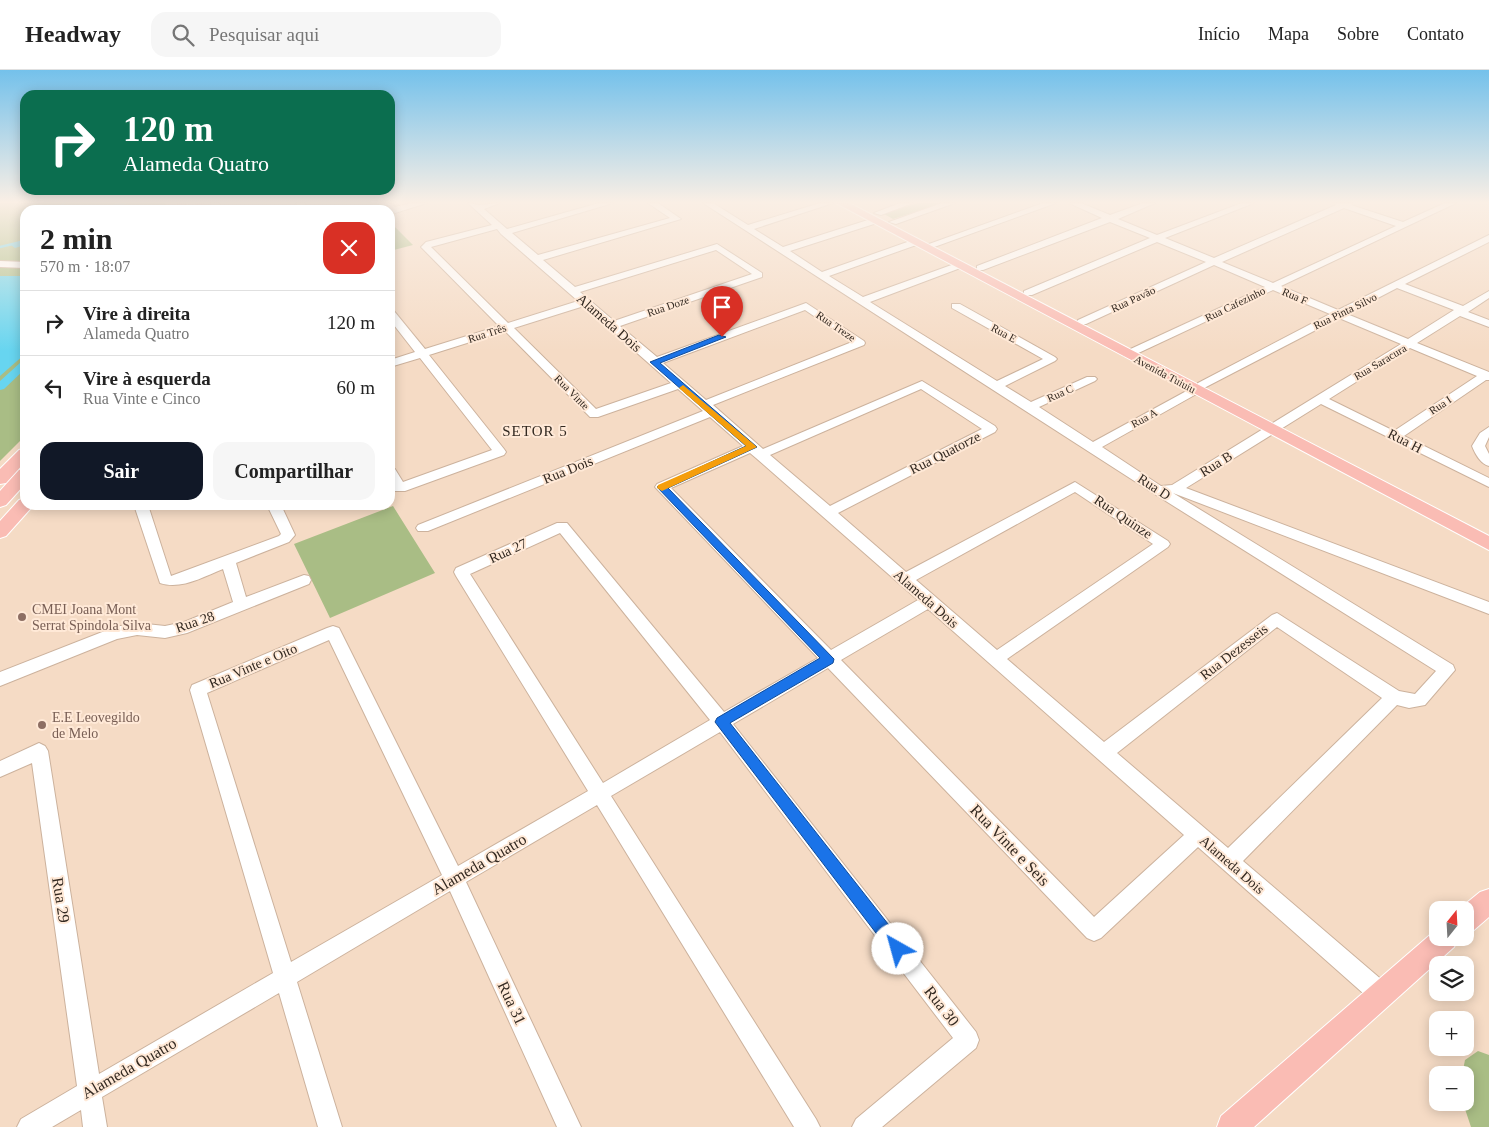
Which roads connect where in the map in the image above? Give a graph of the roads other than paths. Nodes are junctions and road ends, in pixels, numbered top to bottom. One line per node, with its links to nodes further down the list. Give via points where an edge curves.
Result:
1 (431, 252): 37 (street)
2 (528, 252): 16 (street, Alameda Dois)
3 (560, 252): 16 (street)
4 (699, 252): 25 (street, Rua Doze)
5 (725, 252): 36 (street, Rua Doze, via 759,276)
6 (788, 252): 22 (street)
7 (887, 252): 22 (street)
8 (936, 252): 20 (main road, Avenida Tuiuiu)
9 (949, 252): 21 (main road, Avenida Tuiuiu)
10 (1033, 252): 21 (street)
11 (1124, 252): 26 (street)
12 (1191, 252): 17 (street, Rua F)
13 (1237, 252): 17 (street, Rua Pavão)
14 (1344, 252): 24 (street, Rua Cafezinho)
15 (1461, 252): 23 (street, Rua Pinta Silvo)
16 (536, 259): 25 (street, Alameda Dois)
17 (1213, 262): 24 (street, Rua F); 34 (street, Rua Pavão)
18 (0, 264): 19 (street)
19 (20, 265)
20 (960, 265): 21 (main road, Avenida Tuiuiu); 28 (street)
21 (985, 273): 26 (main road, Avenida Tuiuiu); 39 (main road, Avenida Tuiuiu)
22 (822, 275): 28 (street)
23 (1398, 285): 31 (street); 32 (street, Rua Pinta Silvo)
24 (1272, 286): 32 (street, Rua F); 39 (street, Rua Cafezinho)
25 (572, 291): 29 (street, Alameda Dois)
26 (1028, 293): 34 (main road, Avenida Tuiuiu)
27 (1489, 294): 31 (street, Rua Saracura)
28 (862, 301): 46 (street, Rua D)
29 (585, 302): 36 (street, Alameda Dois); 37 (street, Rua Três)
30 (956, 306): 46 (street, Rua E, via 1051,359)
31 (1461, 311): 35 (street); 38 (street, Rua Saracura)
32 (1338, 314): 38 (street, Rua F); 47 (street, Rua Pinta Silvo)
33 (395, 319): 40 (street)
34 (1082, 322): 39 (main road, Avenida Tuiuiu)
35 (1489, 324)
36 (612, 325): 41 (street, Alameda Dois)
37 (506, 327): 40 (street, Rua Três); 45 (street, Rua Vinte, via 594,414)
38 (1410, 344): 43 (street, Rua F); 48 (street, Rua Saracura)
39 (1132, 352): 47 (main road, Avenida Tuiuiu)
40 (424, 354): 42 (street, Rua Três); 60 (street, via 500,452 400,488)
41 (654, 362): 45 (street, Alameda Dois); 50 (street, Rua Treze, via 806,306 860,343)
42 (395, 363)
43 (1487, 376): 53 (street, Rua I)
44 (1091, 379): 49 (street, Rua C)
45 (680, 384): 50 (street, Alameda Dois)
46 (996, 386): 49 (street, Rua D)
47 (1199, 388): 51 (main road, Avenida Tuiuiu); 54 (street, Rua A)
48 (1320, 399): 51 (street, Rua Saracura); 53 (street, Rua H)
49 (1030, 407): 54 (street, Rua D)
50 (708, 409): 55 (street, Alameda Dois); 69 (street, Rua Dois)
51 (1275, 428): 62 (street, Rua B); 71 (main road, Avenida Tuiuiu); 72 (main road, Avenida Tuiuiu)
52 (1489, 431): 57 (street, via 1480,438 1478,446)
53 (1395, 436): 61 (street, Rua H)
54 (1093, 447): 63 (street, Rua D)
55 (756, 451): 68 (street, Alameda Dois); 68 (street, Rua Quatorze, via 922,384 991,429); 79 (street, via 662,487)
56 (20, 458): 58 (main road)
57 (1489, 462)
58 (0, 479)
59 (20, 479): 64 (main road)
60 (395, 480)
61 (1489, 483)
62 (1175, 489): 63 (street, Rua B); 78 (street)
63 (1158, 490): 81 (street, Rua D)
64 (0, 501)
65 (20, 510): 70 (main road)
66 (143, 510): 73 (street, via 165,578 180,580)
67 (276, 510): 73 (street, via 288,535)
68 (827, 513): 75 (street, Alameda Dois)
69 (423, 528)
70 (0, 532)
71 (1489, 537)
72 (1489, 544)
73 (228, 562): 77 (street)
74 (304, 580): 77 (street, Rua 28)
75 (904, 580): 76 (street, Alameda Dois); 80 (street, Rua Quinze, via 1075,486 1163,544)
76 (929, 601): 79 (street, Alameda Quatro); 80 (street, Alameda Dois)
77 (241, 605): 82 (street, Rua 28, via 176,630 137,629 115,633)
78 (1489, 608)
79 (828, 659): 84 (street, Alameda Quatro); 88 (street, Rua Vinte e Seis, via 1094,931)
80 (995, 659): 85 (street, Alameda Dois)
81 (1447, 670): 83 (street, Rua Dezesseis, via 1419,700)
82 (0, 679)
83 (1394, 697): 85 (street, Rua Dezesseis, via 1277,619); 89 (street)
84 (722, 722): 87 (street, Alameda Quatro); 87 (street, Rua 27, via 562,526 461,572); 102 (street, Rua 30, via 968,1040)
85 (1103, 753): 88 (street, Alameda Dois)
86 (0, 769): 96 (street, Rua 29, via 39,751)
87 (599, 794): 90 (street, Alameda Quatro); 101 (street)
88 (1196, 835): 89 (street, Alameda Dois)
89 (1228, 862): 95 (street, Alameda Dois)
90 (454, 878): 94 (street, Alameda Quatro); 94 (street, Rua Vinte e Oito, via 334,632 198,690); 100 (street, Rua 31)
91 (1489, 901): 92 (main road)
92 (1474, 914)
93 (1436, 946): 95 (main road)
94 (286, 977): 96 (street, Alameda Quatro); 99 (street)
95 (1381, 994): 103 (main road)
96 (90, 1091): 97 (street, Alameda Quatro); 98 (street)
97 (29, 1127)
98 (95, 1127)
99 (330, 1127)
100 (569, 1127)
101 (808, 1127)
102 (864, 1127)
103 (1232, 1127)

